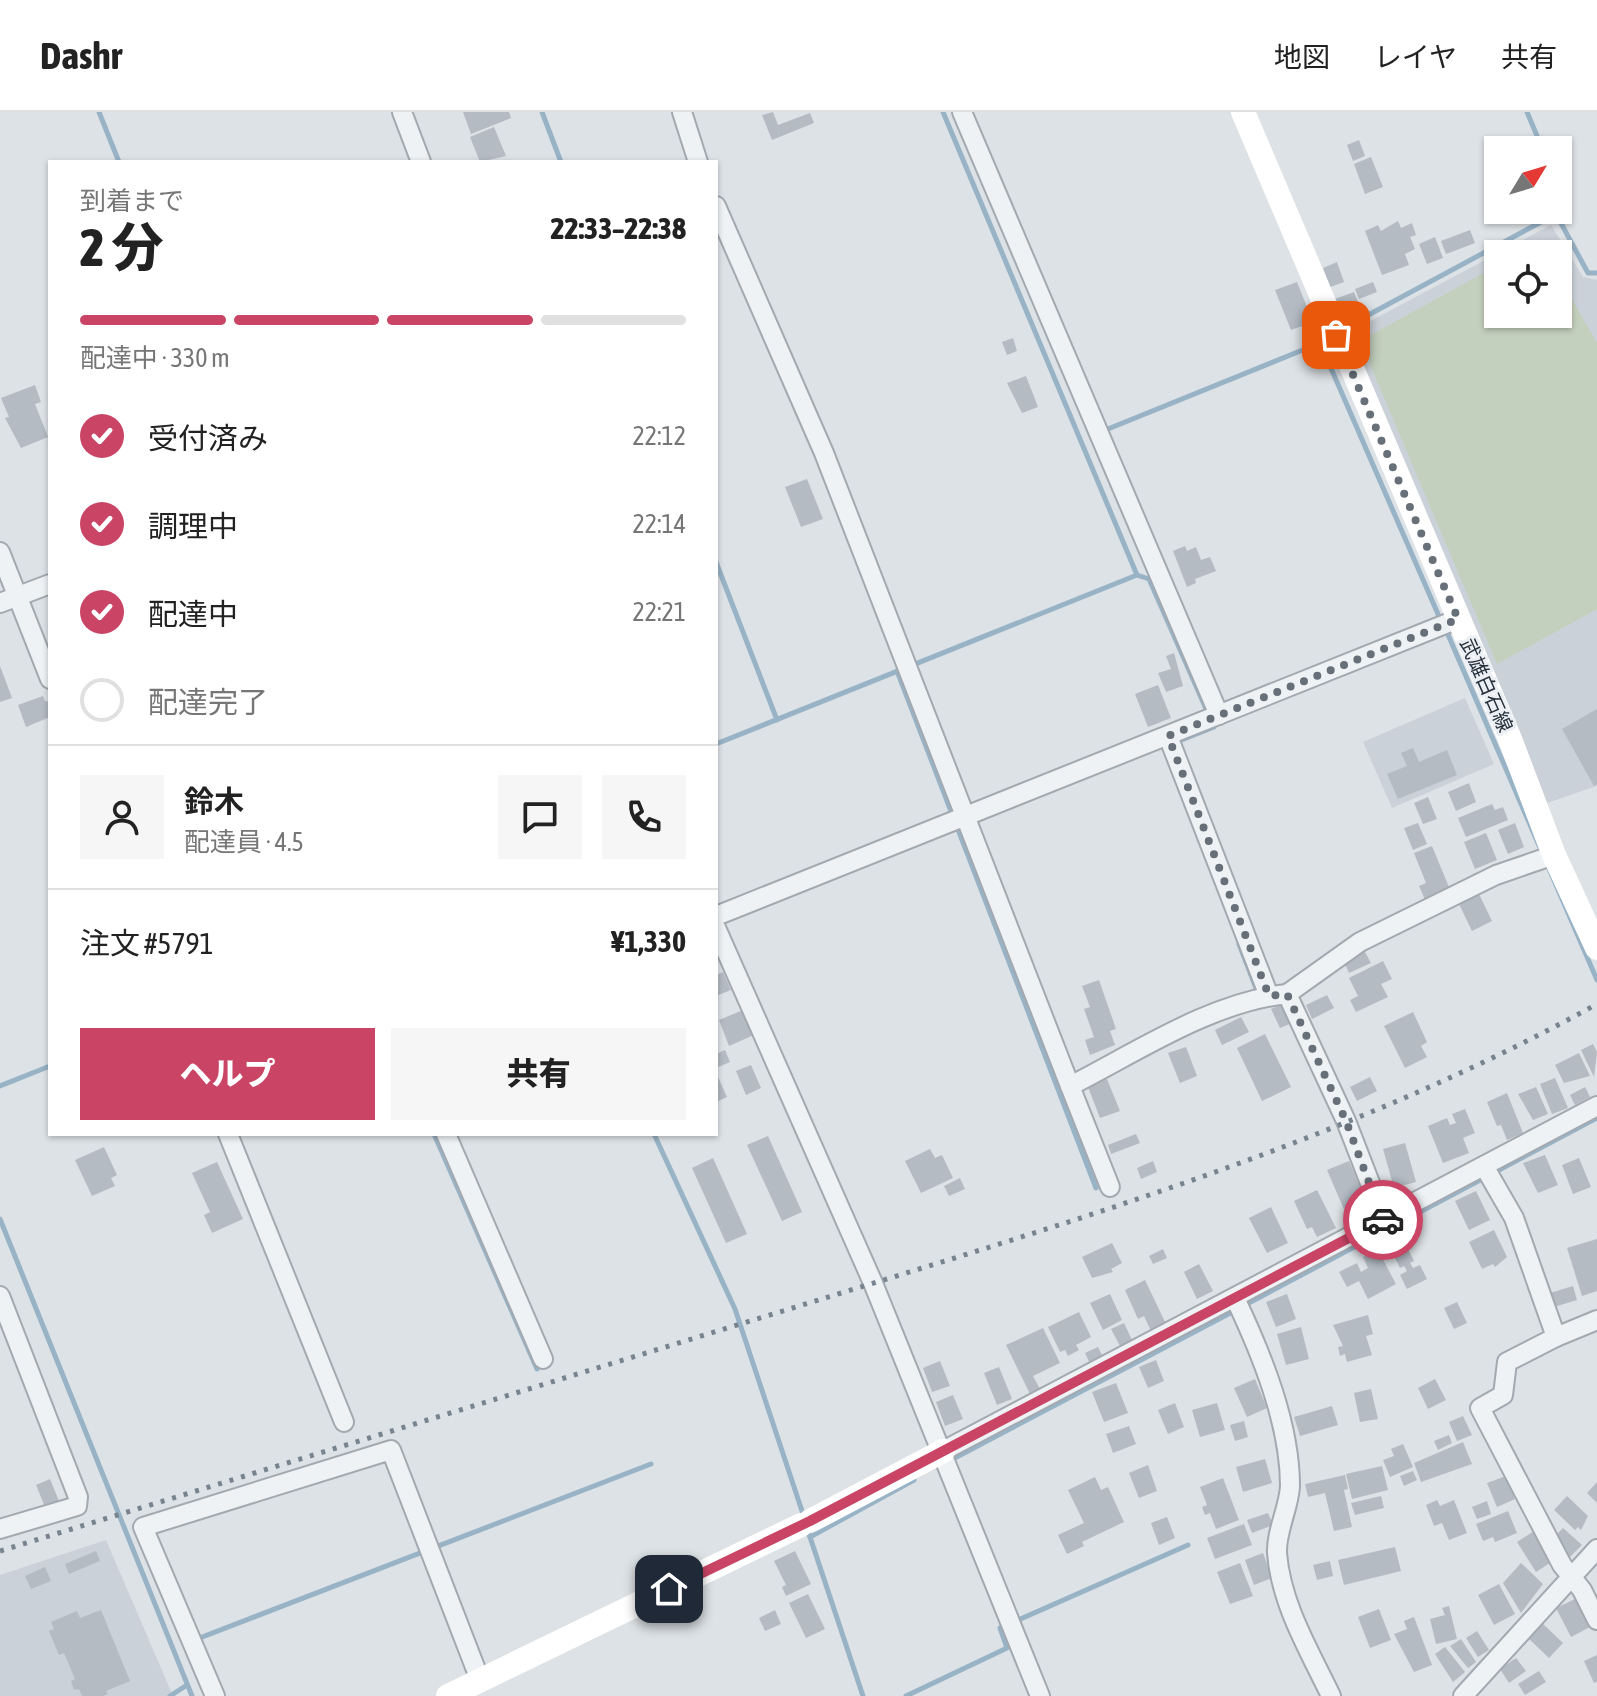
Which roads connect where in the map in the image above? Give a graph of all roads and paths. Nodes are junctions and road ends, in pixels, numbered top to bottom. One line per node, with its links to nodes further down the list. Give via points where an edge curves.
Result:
1 (402, 112): 5 (street)
2 (682, 112): 6 (street)
3 (962, 112): 13 (street)
4 (1243, 112): 11 (main road, 武雄白石線)
5 (420, 160)
6 (697, 160)
7 (718, 211): 15 (street, via 824,453 908,668)
8 (0, 552): 10 (street)
9 (48, 585): 10 (street)
10 (8, 600): 12 (street)
11 (1449, 623): 13 (street); 16 (main road, 武雄白石線, via 1510,739)
12 (48, 675)
13 (1214, 717): 14 (street)
14 (1170, 742): 15 (street); 20 (street)
15 (958, 819): 17 (street); 21 (street)
16 (1545, 858): 19 (main road, 武雄白石線); 20 (street, via 1496,875 1360,942)
17 (718, 915)
18 (718, 932): 34 (street)
19 (1597, 948)
20 (1278, 995): 21 (street, via 1196,1021); 27 (street, via 1346,1121)
21 (1070, 1086): 26 (street)
22 (1597, 1106): 25 (street)
23 (229, 1136): 33 (street)
24 (447, 1136): 32 (street)
25 (1488, 1172): 27 (street); 31 (street, via 1514,1218)
26 (1110, 1187)
27 (1384, 1219): 29 (street)
28 (0, 1296): 35 (street, via 78,1497 77,1506)
29 (1238, 1303): 34 (street); 43 (street, via 1290,1461 1290,1492 1277,1551 1288,1607)
30 (1597, 1320): 31 (street)
31 (1556, 1337): 37 (street, via 1507,1362 1503,1395 1480,1408)
32 (543, 1359)
33 (344, 1422)
34 (946, 1459): 39 (main road); 42 (street)
35 (0, 1529)
36 (1597, 1549): 37 (street)
37 (1571, 1577): 38 (street); 44 (street)
38 (1597, 1620)
39 (480, 1680): 40 (street, via 391,1450 143,1527); 41 (main road)
40 (215, 1696)
41 (448, 1696)
42 (1040, 1696)
43 (1331, 1696)
44 (1463, 1696)

